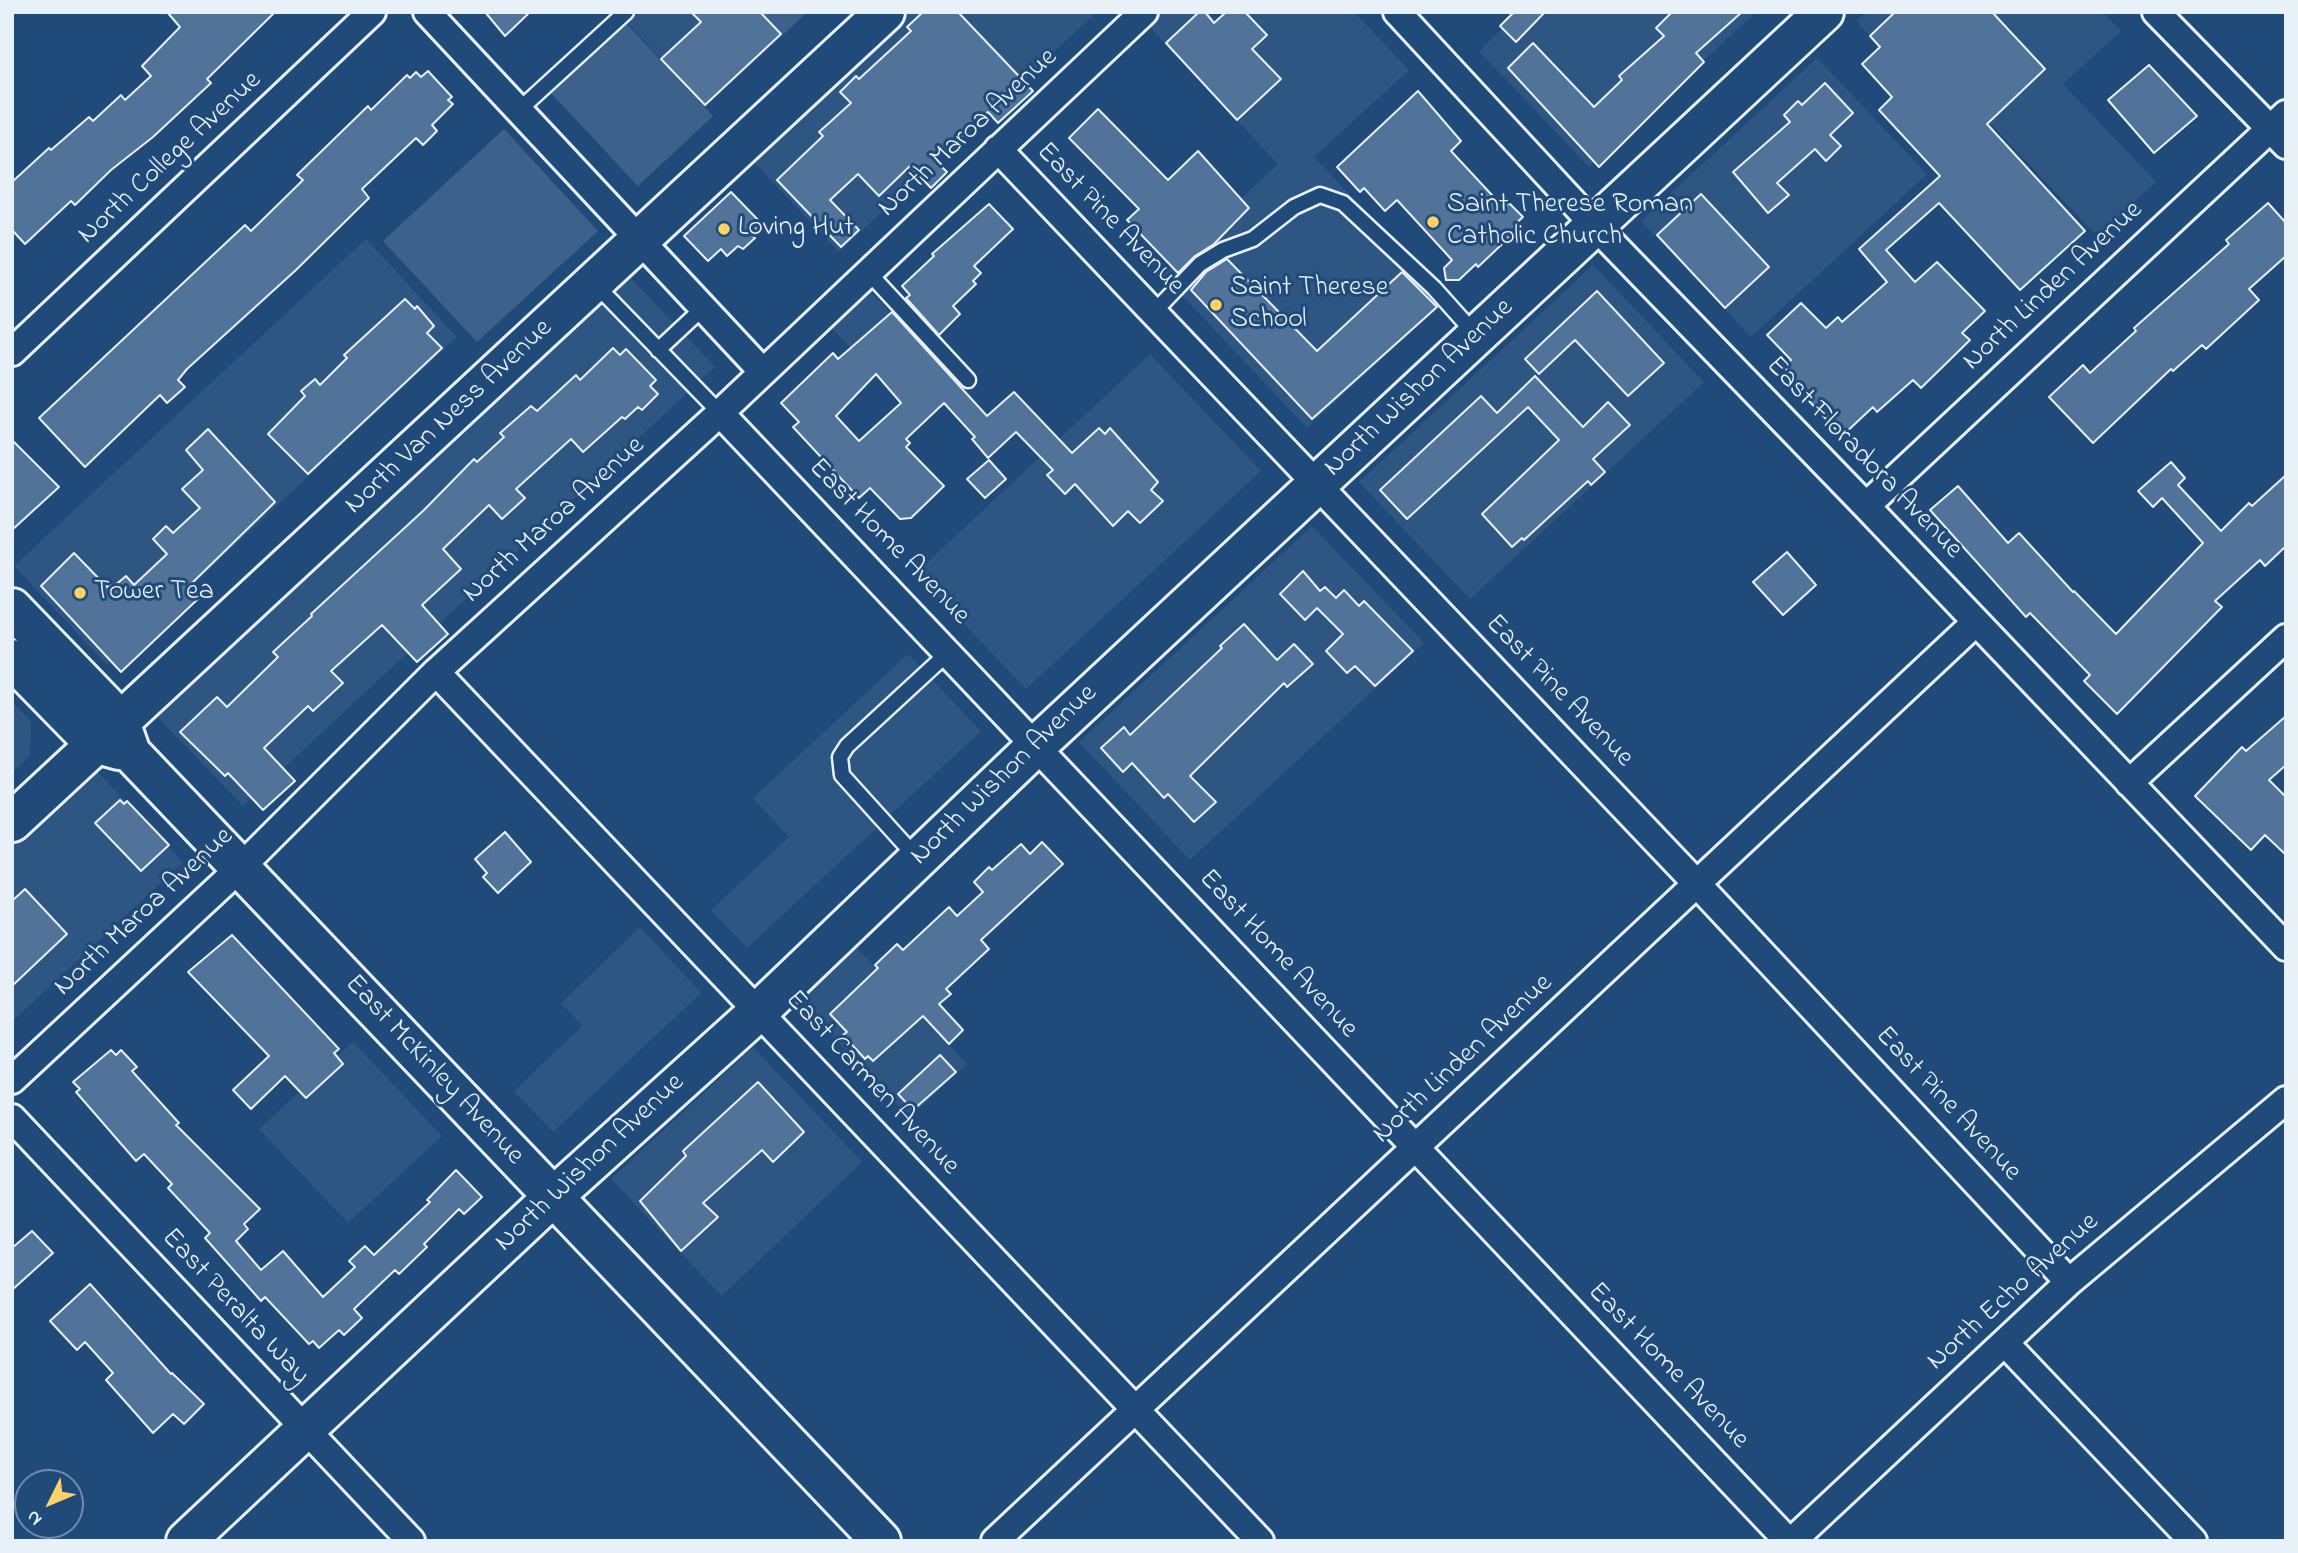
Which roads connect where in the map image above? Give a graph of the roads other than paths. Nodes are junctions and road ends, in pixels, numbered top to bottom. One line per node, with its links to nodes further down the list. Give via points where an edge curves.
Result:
1 (372, 12): 20 (street, North College Avenue)
2 (427, 12): 9 (street)
3 (626, 12): 9 (lane)
4 (885, 12): 13 (main road, North Van Ness Avenue)
5 (1144, 12): 11 (street, North Maroa Avenue)
6 (1397, 12): 12 (street, East Floradora Avenue)
7 (1824, 12): 12 (main road, North Wishon Avenue)
8 (2156, 12): 10 (street)
9 (519, 110): 13 (street)
10 (2281, 129): 25 (street, North Linden Avenue)
11 (998, 149): 14 (street, North Maroa Avenue); 17 (street, East Pine Avenue)
12 (1596, 227): 18 (main road, North Wishon Avenue); 25 (street, East Floradora Avenue)
13 (642, 241): 15 (main road, North Van Ness Avenue); 16 (street)
14 (868, 272): 21 (street, North Maroa Avenue); 22 (lane)
15 (595, 284): 19 (lane); 32 (main road, North Van Ness Avenue, via 142,703)
16 (704, 307): 19 (lane); 21 (street)
17 (1153, 313): 18 (lane, via 1200,264 1247,242 1294,207 1320,195 1343,203 1434,288); 24 (street, East Pine Avenue)
18 (1477, 336): 24 (main road, North Wishon Avenue)
19 (658, 350): 23 (lane)
20 (12, 352)
21 (763, 372): 23 (street, North Maroa Avenue)
22 (968, 380)
23 (720, 413): 29 (street, East Home Avenue); 31 (street, North Maroa Avenue)
24 (1317, 484): 33 (main road, North Wishon Avenue); 38 (street, East Pine Avenue)
25 (1866, 506): 27 (street, East Floradora Avenue)
26 (12, 608): 32 (main road, East McKinley Avenue)
27 (1975, 623): 34 (street, East Floradora Avenue); 38 (street, North Linden Avenue)
28 (2286, 638): 34 (street)
29 (949, 652): 33 (street, East Home Avenue); 36 (lane, via 840,757 842,775)
30 (12, 659): 32 (main road, East McKinley Avenue)
31 (436, 671): 37 (street, North Maroa Avenue); 40 (street, East Carmen Avenue)
32 (115, 738): 35 (main road, North Van Ness Avenue); 37 (main road, East McKinley Avenue)
33 (1037, 745): 36 (main road, North Wishon Avenue); 44 (street, East Home Avenue)
34 (2129, 783): 39 (street, East Floradora Avenue)
35 (12, 821)
36 (918, 859): 40 (main road, North Wishon Avenue)
37 (240, 867): 41 (street, North Maroa Avenue); 45 (main road, East McKinley Avenue)
38 (1697, 884): 44 (street, North Linden Avenue); 46 (street, East Pine Avenue)
39 (2286, 947)
40 (759, 1011): 45 (main road, North Wishon Avenue); 48 (street, East Carmen Avenue)
41 (12, 1080)
42 (2286, 1100): 46 (street, North Echo Avenue)
43 (12, 1118): 49 (street, East Peralta Way)
44 (1416, 1149): 48 (street, North Linden Avenue); 55 (street, East Home Avenue)
45 (553, 1197): 49 (main road, North Wishon Avenue); 52 (main road, East McKinley Avenue)
46 (2069, 1282): 47 (street, North Echo Avenue)
47 (2005, 1343): 55 (street, North Echo Avenue); 56 (street)
48 (1136, 1410): 53 (street, North Linden Avenue); 54 (street, East Carmen Avenue)
49 (306, 1430): 50 (main road, North Wishon Avenue); 51 (street, East Peralta Way)
50 (186, 1541)
51 (411, 1541)
52 (881, 1541)
53 (995, 1541)
54 (1260, 1541)
55 (1790, 1541)
56 (2193, 1541)

